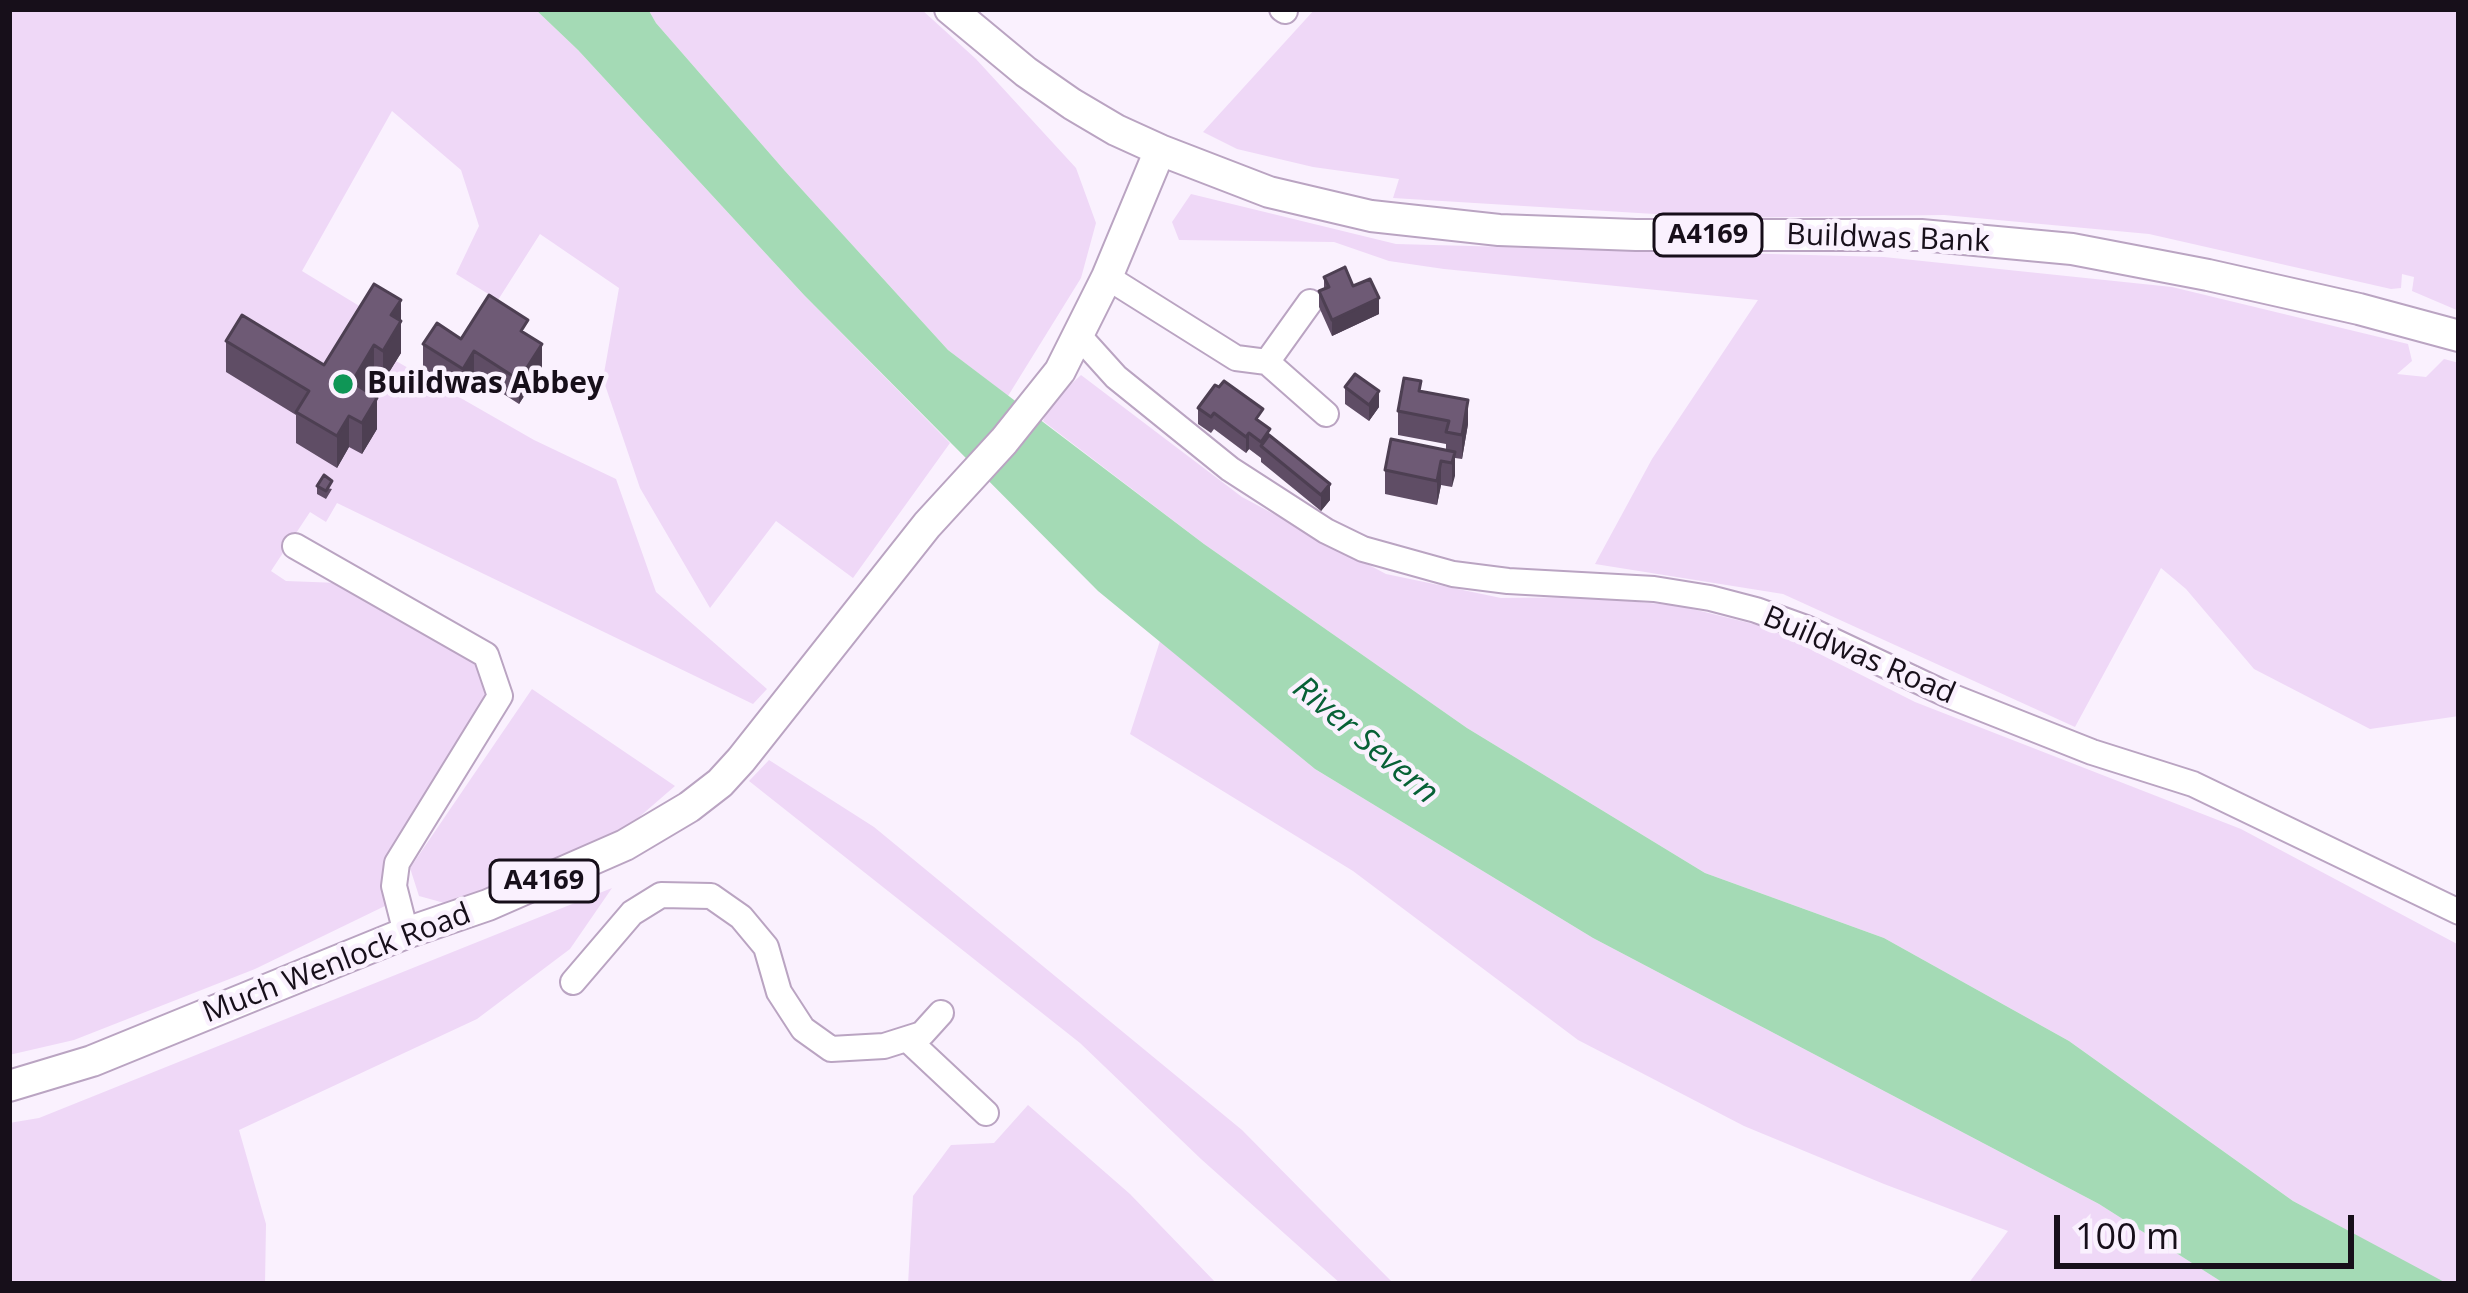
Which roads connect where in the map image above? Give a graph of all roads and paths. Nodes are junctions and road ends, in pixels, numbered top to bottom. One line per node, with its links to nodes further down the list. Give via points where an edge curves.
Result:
1 (950, 9): 2 (main road, via 1072,104)
2 (1160, 150): 3 (main road); 6 (main road, Buildwas Bank / A4169, via 1269,192 1371,216 1499,230 1921,235 2072,249)
3 (1107, 278): 5 (main road); 7 (street, via 1236,358)
4 (1310, 302): 7 (street)
5 (1079, 336): 10 (street, Buildwas Road, via 1230,469 1363,549 1454,574 1654,589 1756,610 1948,695 2193,784); 11 (main road, Much Wenlock Road / A4169, via 1004,441 720,783 626,845)
6 (2459, 336)
7 (1267, 362): 8 (street)
8 (1325, 414)
9 (295, 546): 11 (street, via 486,655 500,695 397,863)
10 (2459, 912)
11 (406, 933): 15 (main road, Much Wenlock Road / A4169, via 92,1061)
12 (573, 982): 14 (street, via 646,904 661,895 711,896 766,947 778,992 803,1029 831,1049)
13 (941, 1012): 14 (street)
14 (907, 1039): 16 (street)
15 (9, 1086)
16 (986, 1113)

